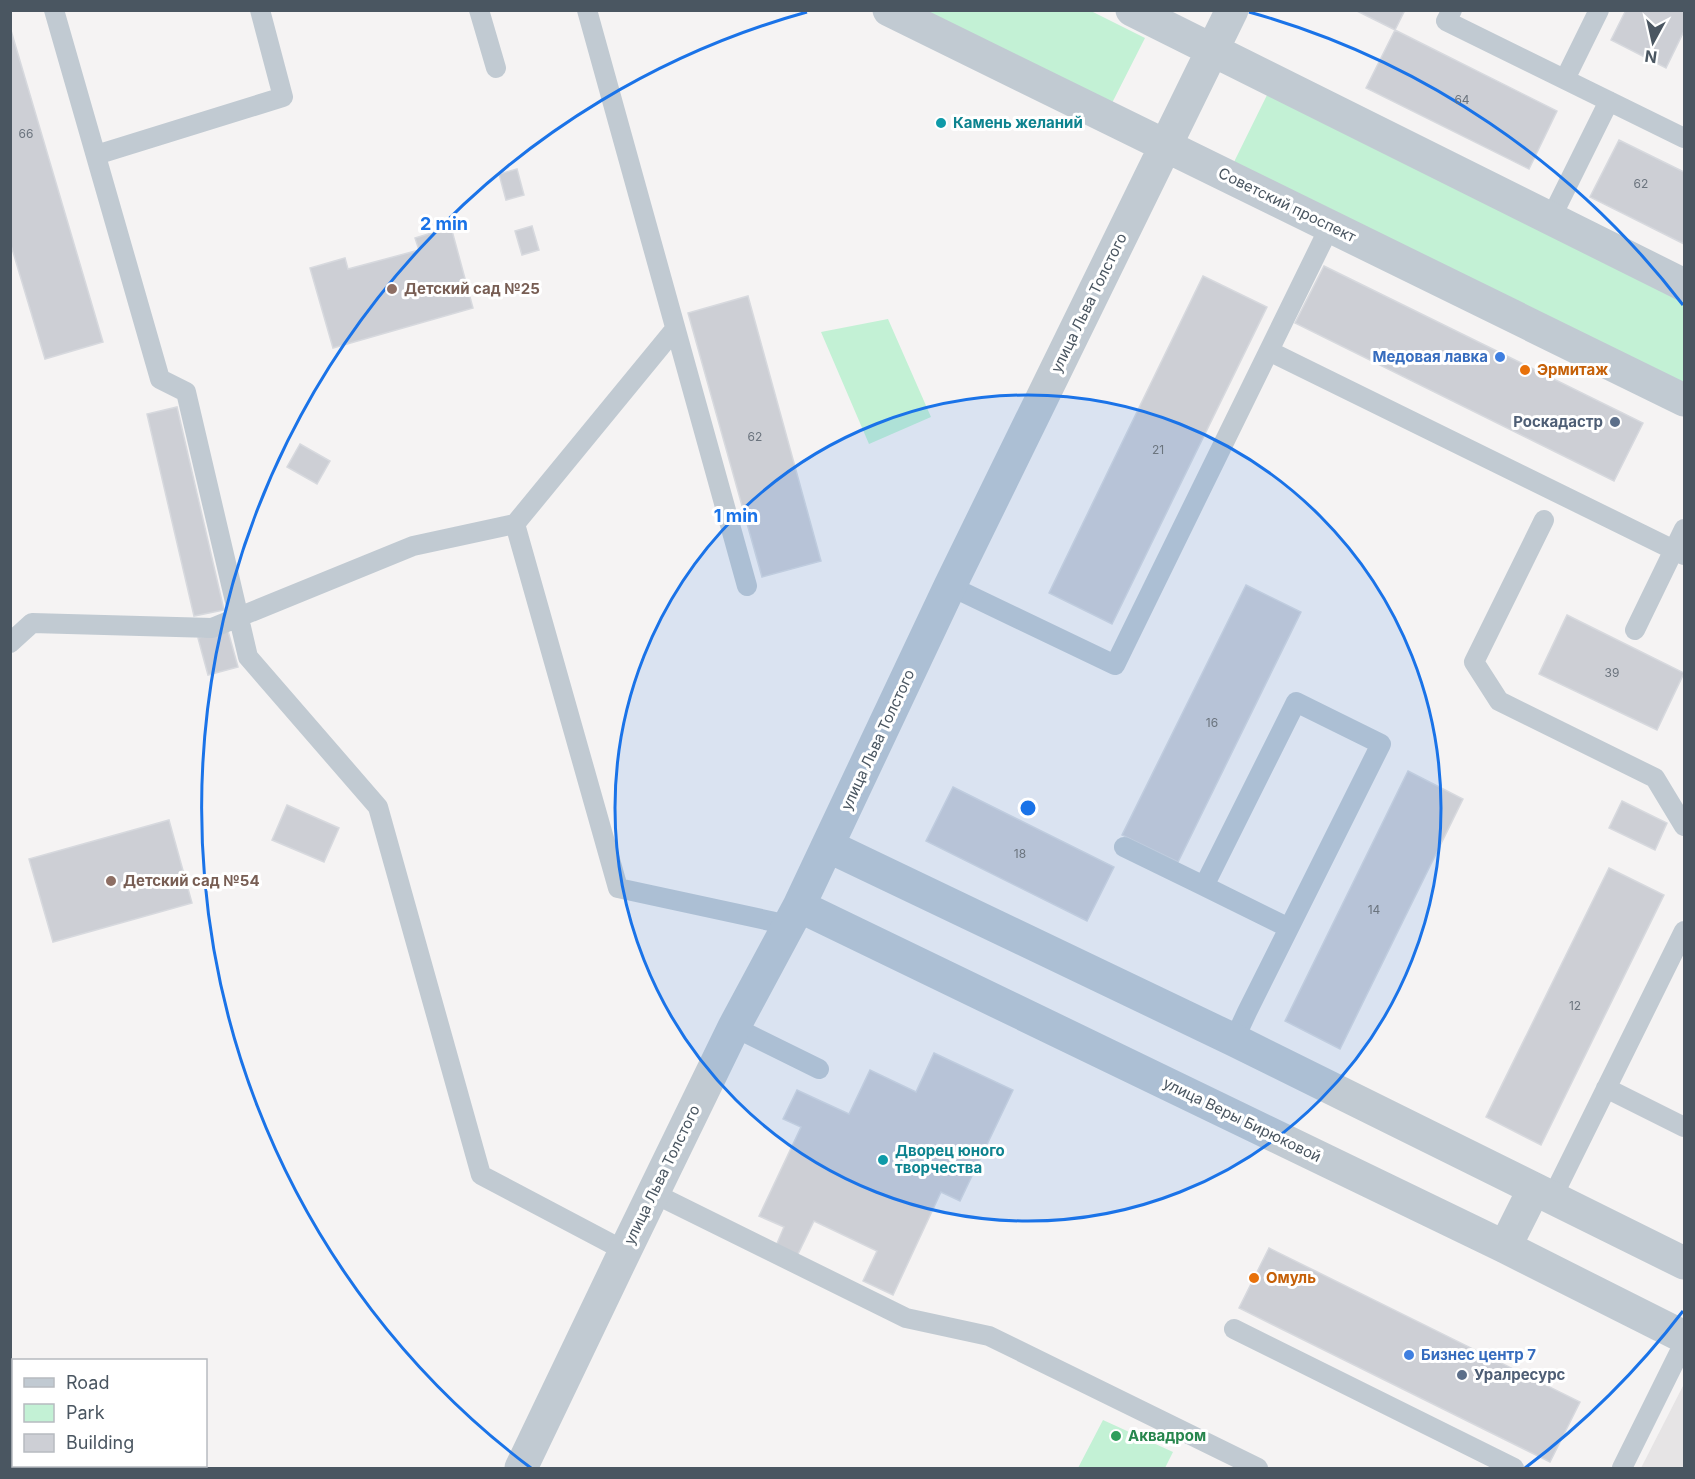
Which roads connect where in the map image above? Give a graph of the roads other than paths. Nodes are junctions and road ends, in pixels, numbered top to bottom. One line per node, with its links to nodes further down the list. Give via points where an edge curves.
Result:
1 (54, 10): 16 (lane)
2 (260, 10): 16 (lane, via 283,97)
3 (479, 10): 11 (lane)
4 (587, 10): 20 (lane)
5 (890, 10): 15 (street, Советский проспект)
6 (1132, 10): 10 (street)
7 (1232, 10): 10 (street, улица Льва Толстого)
8 (1452, 10): 12 (lane, via 1446,21)
9 (1599, 10): 12 (lane)
10 (1213, 51): 15 (street, улица Льва Толстого); 17 (street)
11 (496, 68)
12 (1565, 79): 13 (lane)
13 (1609, 101): 14 (lane); 17 (lane)
14 (1684, 138)
15 (1166, 146): 18 (street, Советский проспект); 28 (street, улица Льва Толстого)
16 (96, 156): 29 (lane, via 160,379 186,392)
17 (1551, 218): 19 (street)
18 (1330, 226): 21 (lane); 22 (street, Советский проспект)
19 (1684, 285)
20 (675, 329): 24 (lane); 27 (lane)
21 (1269, 351): 26 (lane); 28 (lane, via 1115,665)
22 (1684, 400)
23 (1544, 520): 32 (lane, via 1474,662 1499,700 1655,778)
24 (515, 524): 29 (lane, via 413,546); 36 (lane, via 618,888)
25 (1684, 529): 26 (lane)
26 (1679, 552): 30 (lane)
27 (747, 586)
28 (950, 586): 33 (street, улица Льва Толстого)
29 (239, 618): 31 (lane, via 212,628 32,623); 47 (lane, via 248,657 378,807 481,1175)
30 (1635, 630)
31 (10, 643)
32 (1684, 826)
33 (828, 846): 36 (street, улица Льва Толстого); 40 (street)
34 (1124, 847): 35 (lane)
35 (1204, 886): 37 (lane); 37 (lane, via 1296,702 1381,744)
36 (794, 916): 39 (street, улица Льва Толстого); 46 (street, улица Веры Бирюковой)
37 (1289, 928): 40 (lane)
38 (1684, 931): 42 (lane)
39 (734, 1027): 41 (lane); 44 (street, улица Льва Толстого)
40 (1234, 1040): 45 (street)
41 (819, 1069)
42 (1606, 1088): 43 (lane); 45 (lane)
43 (1684, 1127)
44 (653, 1193): 47 (street, улица Льва Толстого); 53 (lane, via 906,1318 989,1336)
45 (1543, 1193): 46 (street); 48 (street)
46 (1505, 1247): 50 (street, улица Веры Бирюковой)
47 (624, 1251): 52 (street, улица Льва Толстого)
48 (1684, 1263)
49 (1234, 1329): 54 (lane)
50 (1684, 1337)
51 (1684, 1343): 55 (lane)
52 (520, 1468)
53 (1258, 1468)
54 (1514, 1468)
55 (1622, 1468)

